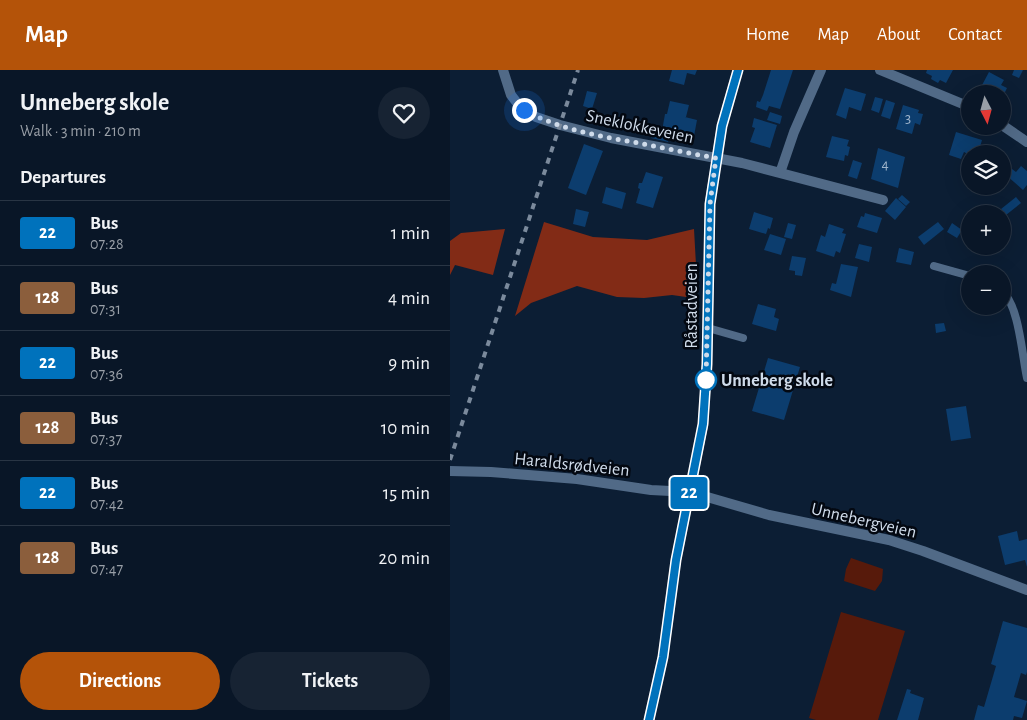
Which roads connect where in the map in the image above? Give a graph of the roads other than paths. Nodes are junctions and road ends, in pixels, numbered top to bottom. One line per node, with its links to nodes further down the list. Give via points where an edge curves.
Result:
1 (503, 70): 8 (street, Sneklokkeveien, via 511,95 536,116 611,138)
2 (738, 70): 8 (main road, Råstadveien)
3 (821, 70): 9 (street)
4 (880, 70): 5 (street)
5 (961, 102)
6 (1011, 132): 7 (street)
7 (1027, 142)
8 (716, 158): 9 (street, Sneklokkeveien); 14 (main road, Råstadveien, via 710,204)
9 (780, 173): 10 (street, Sneklokkeveien)
10 (884, 200)
11 (934, 266): 12 (lane)
12 (961, 274)
13 (1011, 300): 16 (lane)
14 (708, 328): 15 (lane); 18 (main road, Råstadveien, via 703,424)
15 (743, 338)
16 (1027, 378)
17 (450, 470): 18 (street, Haraldsrødveien, via 577,479)
18 (690, 492): 19 (street, Unnebergveien, via 770,515 889,540); 20 (main road, Råstadveien, via 676,560 663,657)
19 (1027, 590)
20 (649, 720)

